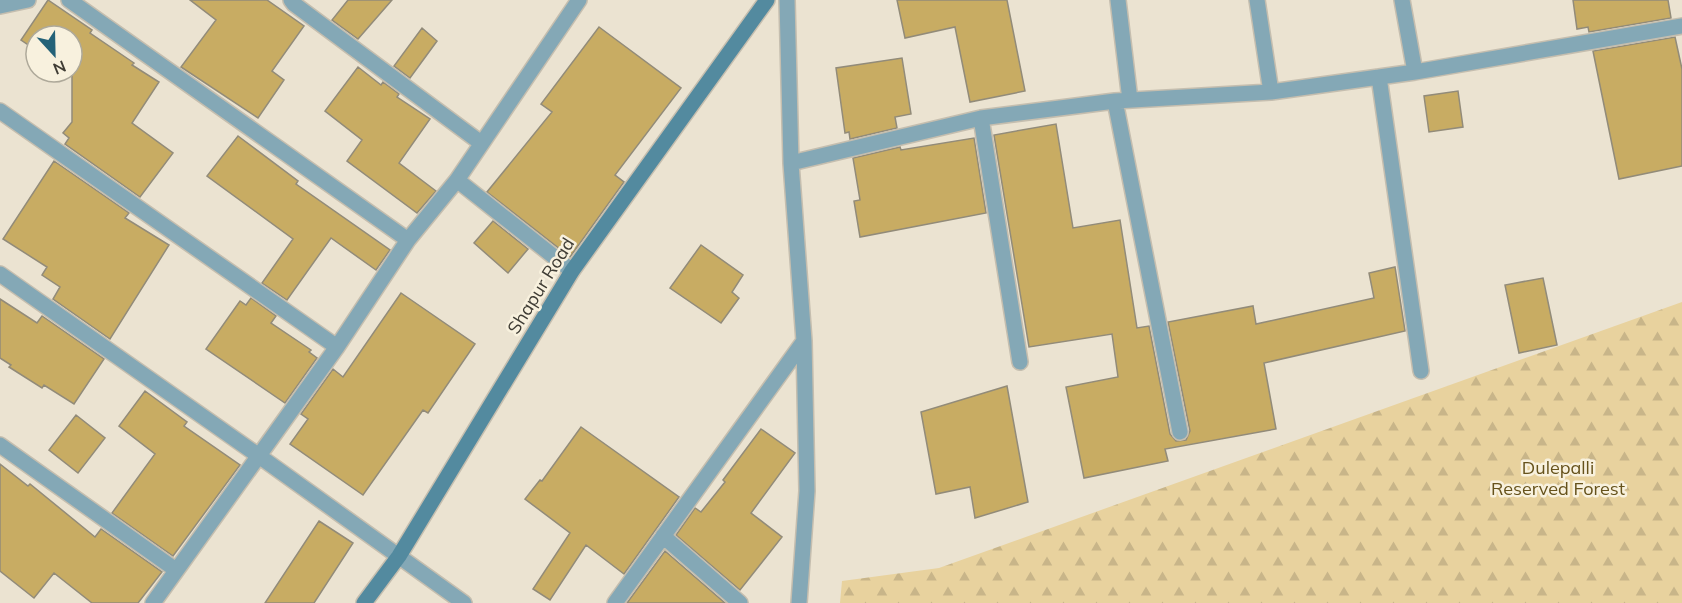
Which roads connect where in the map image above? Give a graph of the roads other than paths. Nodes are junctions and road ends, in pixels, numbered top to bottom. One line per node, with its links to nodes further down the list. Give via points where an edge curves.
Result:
1 (28, 0): 10 (street)
2 (69, 0): 21 (street)
3 (291, 0): 18 (street)
4 (579, 0): 18 (street)
5 (767, 0): 22 (street, Shapur Road)
6 (787, 0): 19 (street)
7 (1118, 0): 15 (street)
8 (1257, 0): 14 (street)
9 (1402, 0): 12 (street)
10 (0, 6)
11 (1682, 26): 12 (street)
12 (1415, 72): 13 (street)
13 (1379, 77): 14 (street); 27 (street)
14 (1271, 92): 15 (street)
15 (1123, 101): 17 (street); 28 (street)
16 (0, 111): 25 (street)
17 (981, 118): 19 (street); 26 (street)
18 (481, 143): 20 (street)
19 (791, 163): 24 (street)
20 (457, 180): 21 (street); 22 (street)
21 (408, 240): 25 (street)
22 (572, 271): 32 (street, Shapur Road)
23 (0, 274): 30 (street)
24 (804, 341): 31 (street); 39 (street, via 807,491)
25 (337, 347): 30 (street)
26 (1020, 362)
27 (1421, 371)
28 (1180, 432)
29 (0, 445): 33 (street)
30 (259, 456): 32 (street); 33 (street)
31 (663, 536): 37 (street); 38 (street)
32 (399, 556): 35 (street, Shapur Road); 36 (street)
33 (176, 570): 34 (street)
34 (153, 603)
35 (364, 603)
36 (464, 603)
37 (615, 603)
38 (740, 603)
39 (799, 603)

